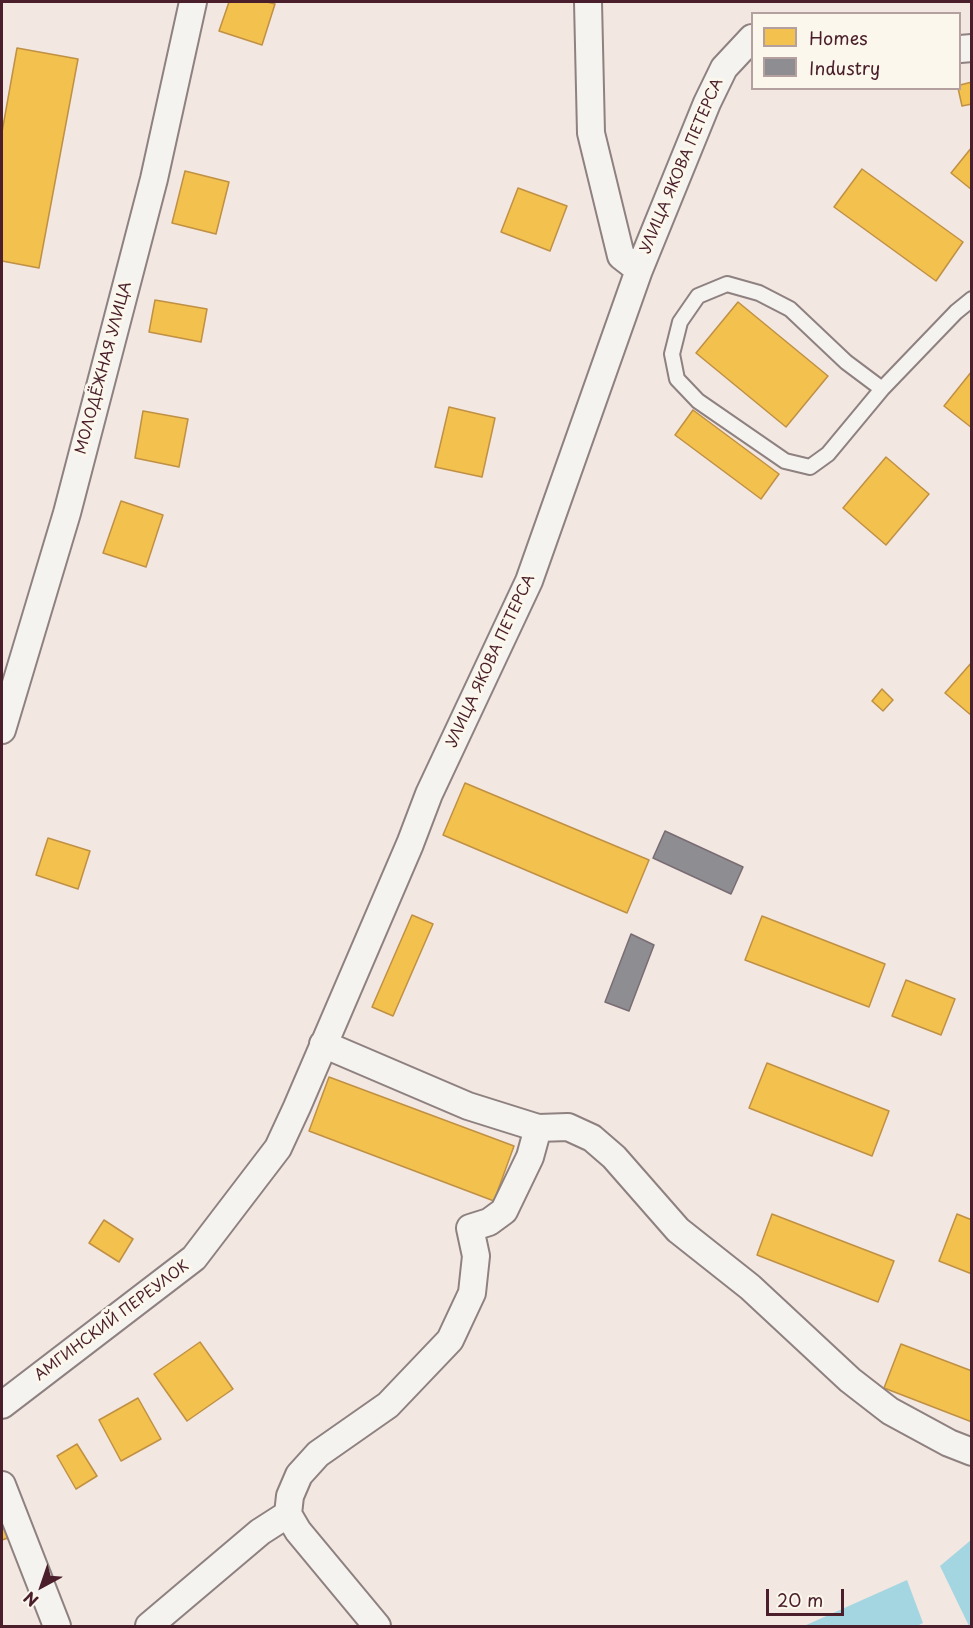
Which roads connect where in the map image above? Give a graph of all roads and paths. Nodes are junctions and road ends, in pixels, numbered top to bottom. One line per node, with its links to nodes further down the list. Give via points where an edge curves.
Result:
1 (193, 2): 7 (street, МОЛОДЁЖНАЯ УЛИЦА, via 154,179 67,513)
2 (588, 2): 4 (street, УЛИЦА ЯКОВА ПЕТЕРСА, via 591,133 621,256)
3 (751, 40): 4 (street, УЛИЦА ЯКОВА ПЕТЕРСА, via 724,68 706,103)
4 (639, 270): 8 (street, УЛИЦА ЯКОВА ПЕТЕРСА, via 530,581 429,794)
5 (972, 299): 6 (lane)
6 (882, 389): 6 (lane, via 828,454 810,467 785,461 698,400 677,379 672,354 680,322 698,296 727,284 759,293 790,309 846,362)
7 (2, 730)
8 (323, 1044): 9 (street, via 468,1106); 10 (street, АМГИНСКИЙ ПЕРЕУЛОК, via 278,1148 194,1258)
9 (538, 1128): 11 (street, via 568,1127 592,1138 614,1157 678,1230 750,1287 850,1380 890,1411); 13 (street, via 530,1157 504,1211 489,1222 470,1228 476,1256 472,1293 450,1340 388,1405 318,1454 299,1475)
10 (2, 1405)
11 (972, 1452)
12 (2, 1485): 14 (street)
13 (288, 1514): 15 (street, via 260,1532); 16 (street)
14 (57, 1626)
15 (149, 1626)
16 (376, 1626)

